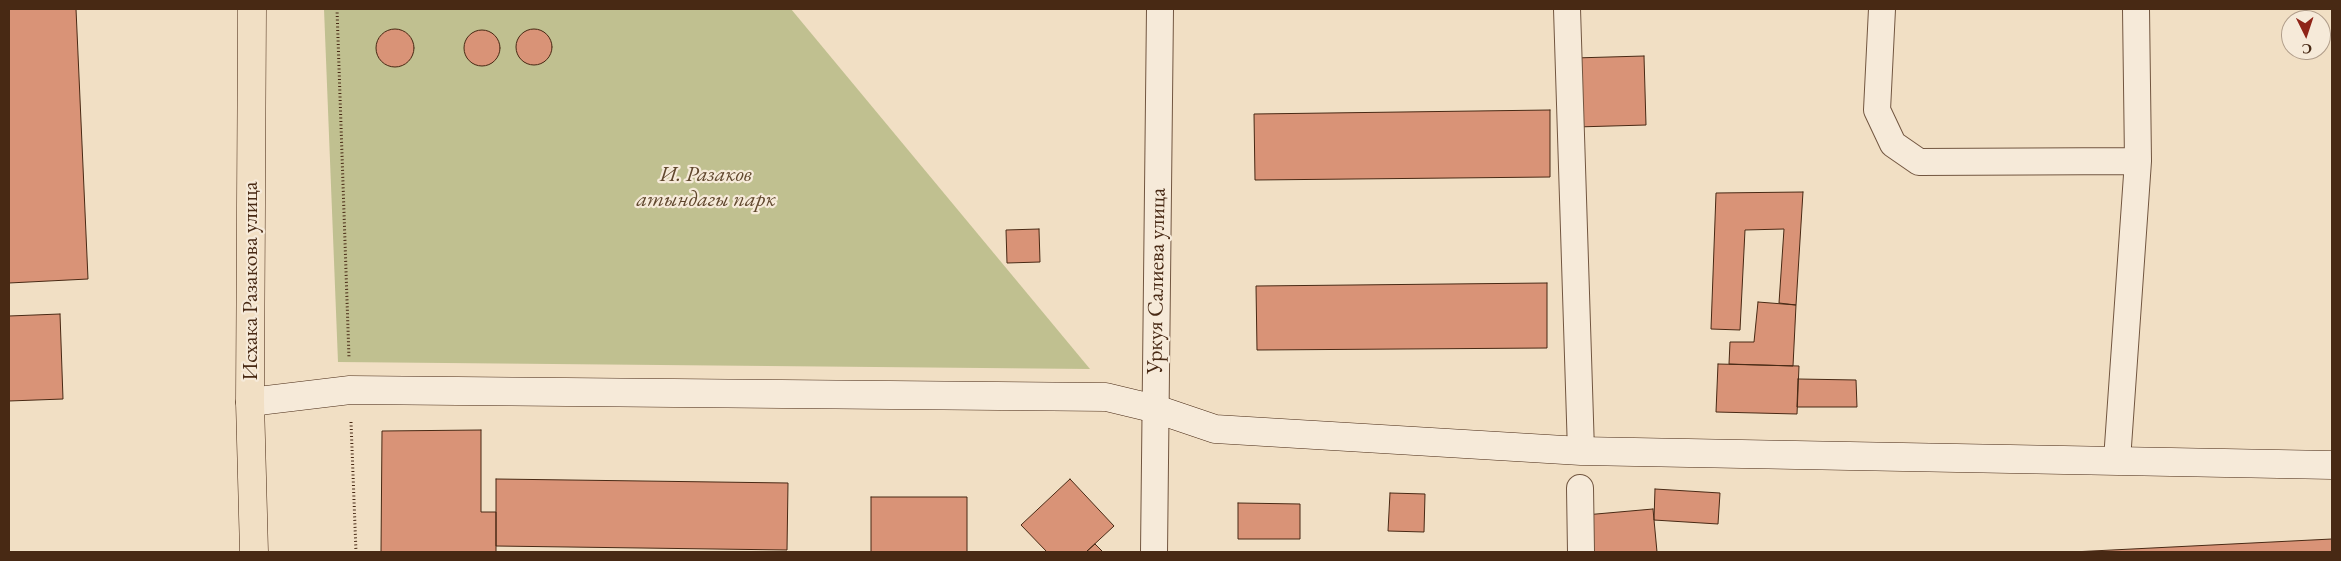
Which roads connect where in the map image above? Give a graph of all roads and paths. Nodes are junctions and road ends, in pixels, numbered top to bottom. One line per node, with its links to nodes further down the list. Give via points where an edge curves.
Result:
1 (252, 9): 9 (main road, Исхака Разакова улица)
2 (337, 9): 8 (path)
3 (1160, 9): 10 (street, Уркуя Салиева улица)
4 (1567, 9): 11 (street)
5 (1882, 9): 7 (street, via 1877,110 1893,144 1919,162)
6 (2136, 9): 7 (street)
7 (2138, 161): 12 (street)
8 (350, 390): 9 (street); 10 (street, via 1106,397); 16 (path)
9 (250, 402): 15 (main road, Исхака Разакова улица)
10 (1156, 409): 11 (street, via 1215,429); 17 (street, Уркуя Салиева улица)
11 (1581, 450): 12 (street)
12 (2118, 460): 13 (street)
13 (2332, 465)
14 (1580, 488): 18 (street)
15 (254, 552)
16 (356, 552)
17 (1154, 552)
18 (1581, 552)

